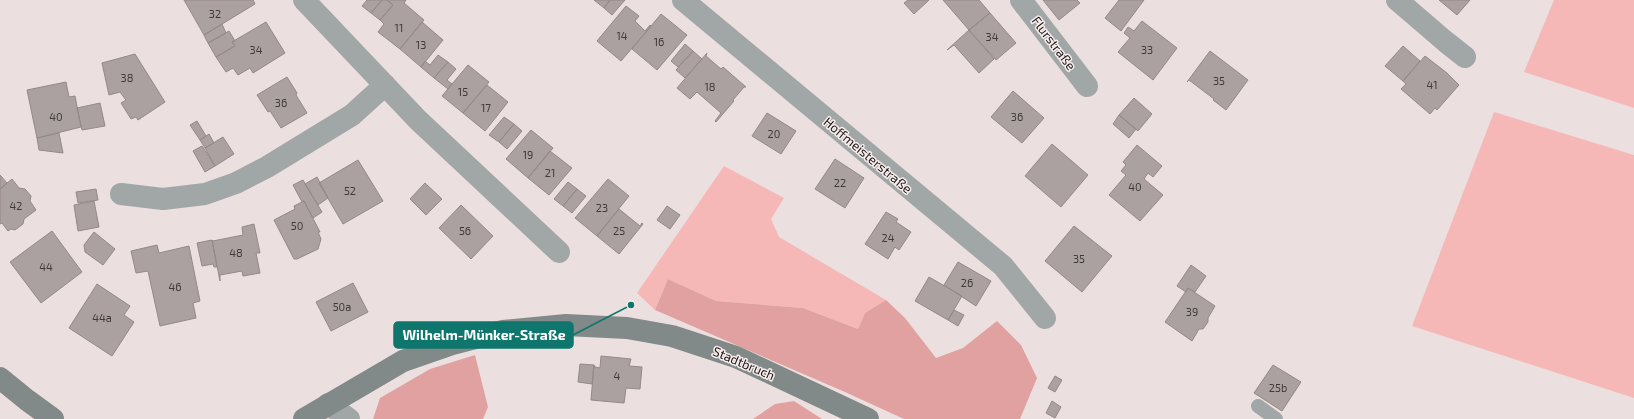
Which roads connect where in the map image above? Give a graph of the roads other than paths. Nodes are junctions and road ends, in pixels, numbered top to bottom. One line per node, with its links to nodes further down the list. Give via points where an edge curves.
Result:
1 (304, 0): 6 (street)
2 (683, 0): 10 (street, Hoffmeisterstraße, via 1003,266)
3 (1021, 0): 7 (street, Flurstraße)
4 (1397, 0): 5 (street)
5 (1465, 57)
6 (385, 85): 8 (street, via 352,115 236,183 205,194 163,199); 9 (street, via 418,120)
7 (1087, 86)
8 (121, 194)
9 (559, 252)
10 (1045, 318)
11 (0, 378): 14 (street)
12 (328, 404): 15 (street, Stadtbruch); 16 (street); 17 (street, Stadtbruch, via 403,361 452,344 504,331 566,325 627,328 672,336 736,357)
13 (1258, 406): 18 (lane)
14 (53, 419)
15 (304, 419)
16 (349, 419)
17 (868, 419)
18 (1276, 419)

